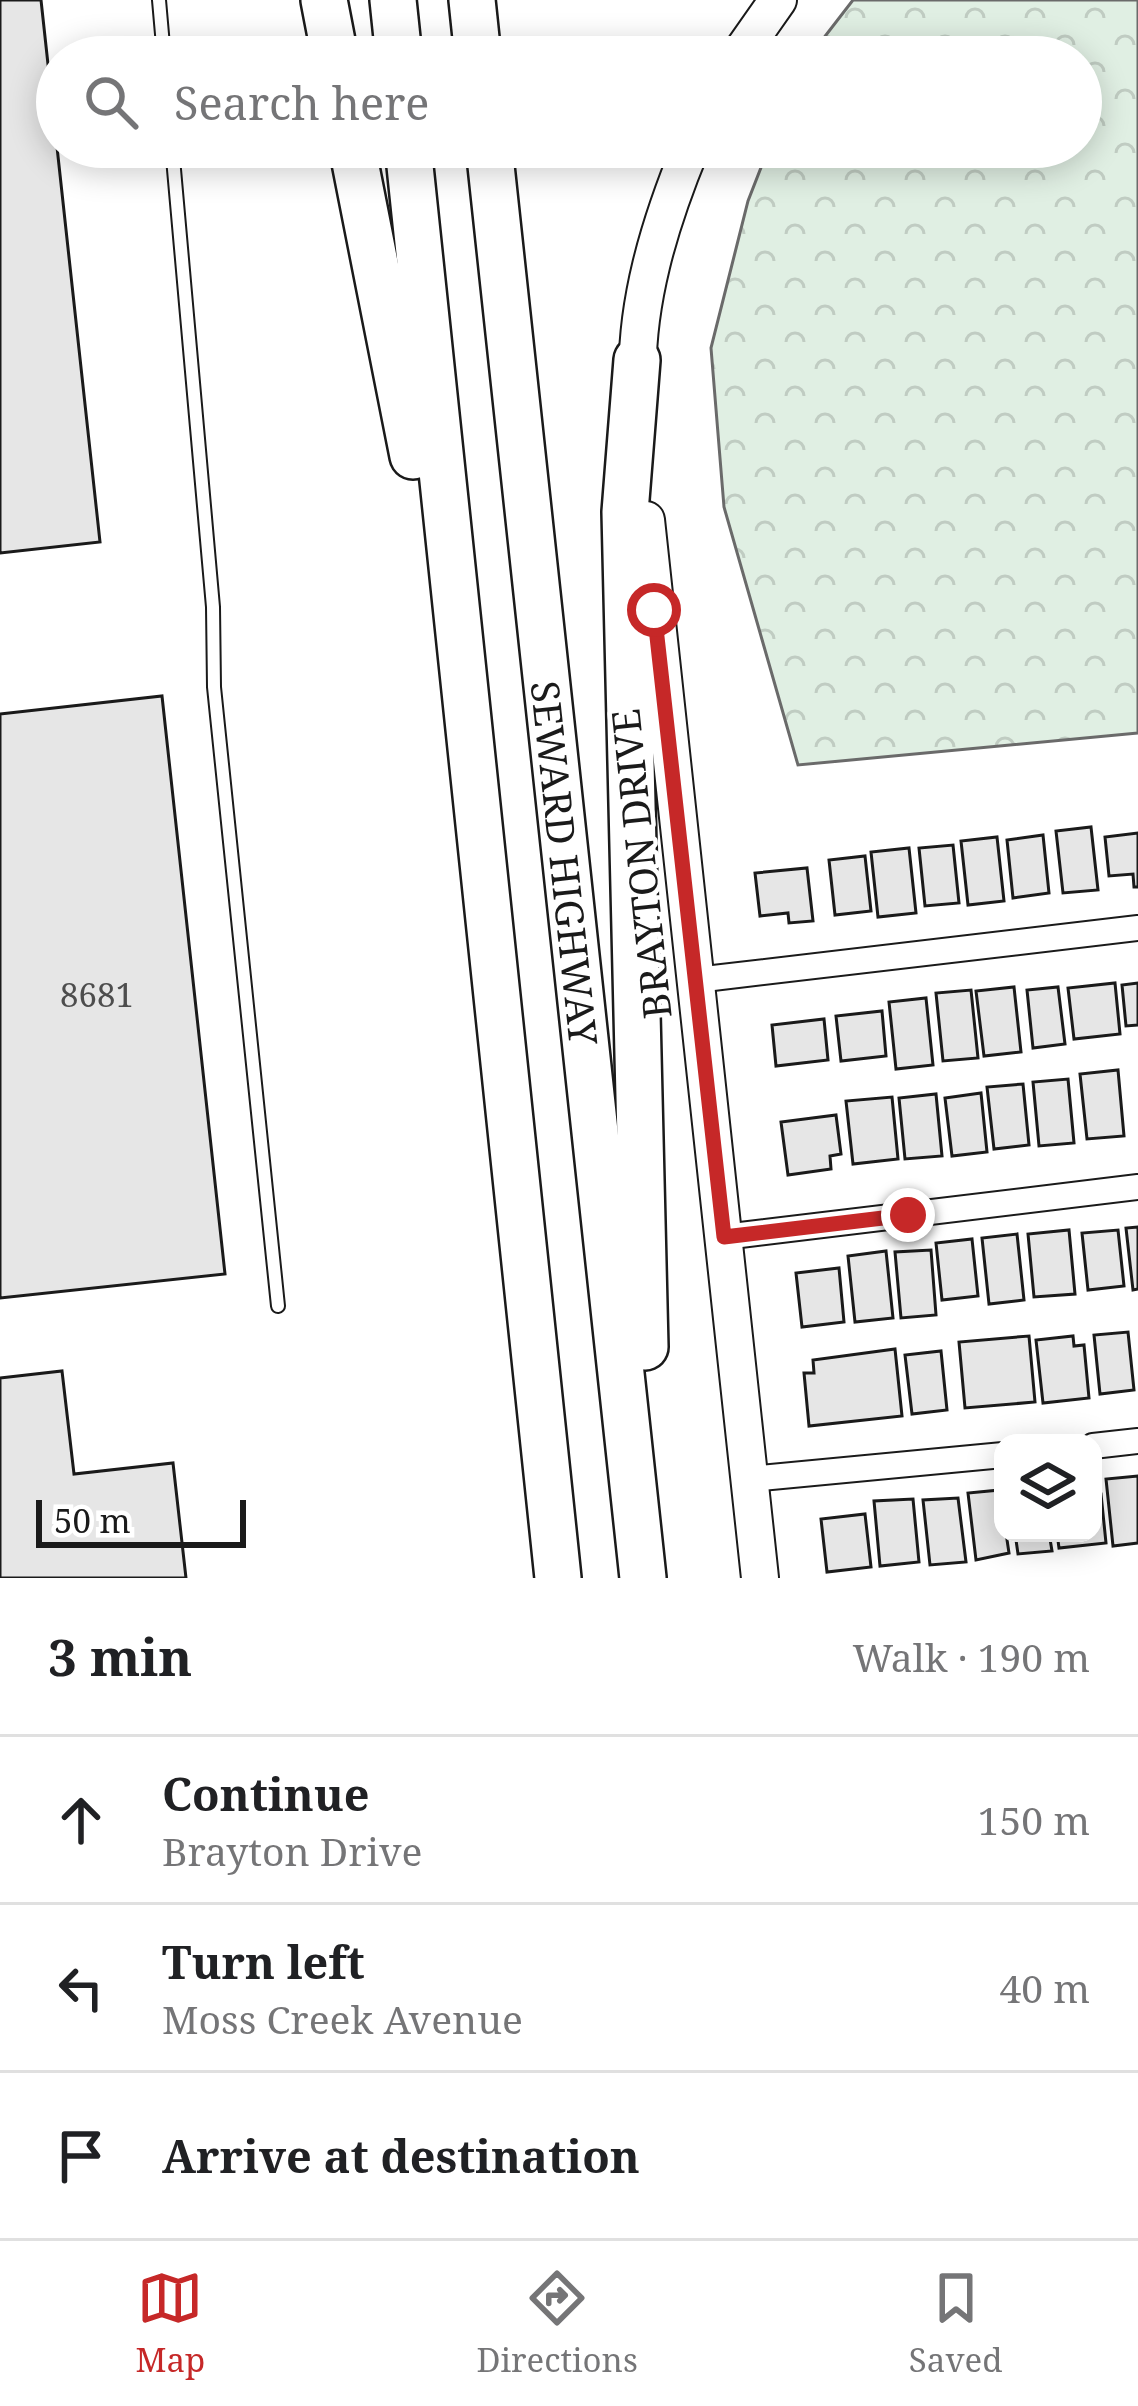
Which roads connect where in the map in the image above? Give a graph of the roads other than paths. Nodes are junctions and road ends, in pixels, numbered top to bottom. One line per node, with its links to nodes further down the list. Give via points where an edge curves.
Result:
1 (159, 0): 6 (lane)
2 (324, 0): 7 (highway)
3 (393, 0): 8 (highway)
4 (472, 0): 9 (highway)
5 (778, 0): 10 (street)
6 (162, 36)
7 (331, 36)
8 (397, 36)
9 (476, 36)
10 (753, 36)
11 (174, 168): 22 (lane, via 214,688)
12 (356, 168): 17 (highway)
13 (410, 168): 17 (highway)
14 (492, 168): 30 (highway, SEWARD HIGHWAY)
15 (684, 168): 16 (street, BRAYTON DRIVE, via 656,247)
16 (637, 360): 19 (street, BRAYTON DRIVE, via 649,564); 30 (highway, via 626,512 646,1386)
17 (465, 718): 24 (highway)
18 (1138, 928): 19 (street)
19 (696, 980): 21 (street, BRAYTON DRIVE)
20 (1138, 1187): 21 (street)
21 (724, 1237): 27 (street, BRAYTON DRIVE)
22 (278, 1306)
23 (1138, 1442): 25 (street)
24 (544, 1445): 28 (highway); 29 (highway)
25 (1102, 1445)
26 (994, 1456): 27 (street)
27 (750, 1479): 31 (street, BRAYTON DRIVE)
28 (535, 1578)
29 (558, 1578)
30 (643, 1578)
31 (760, 1578)

